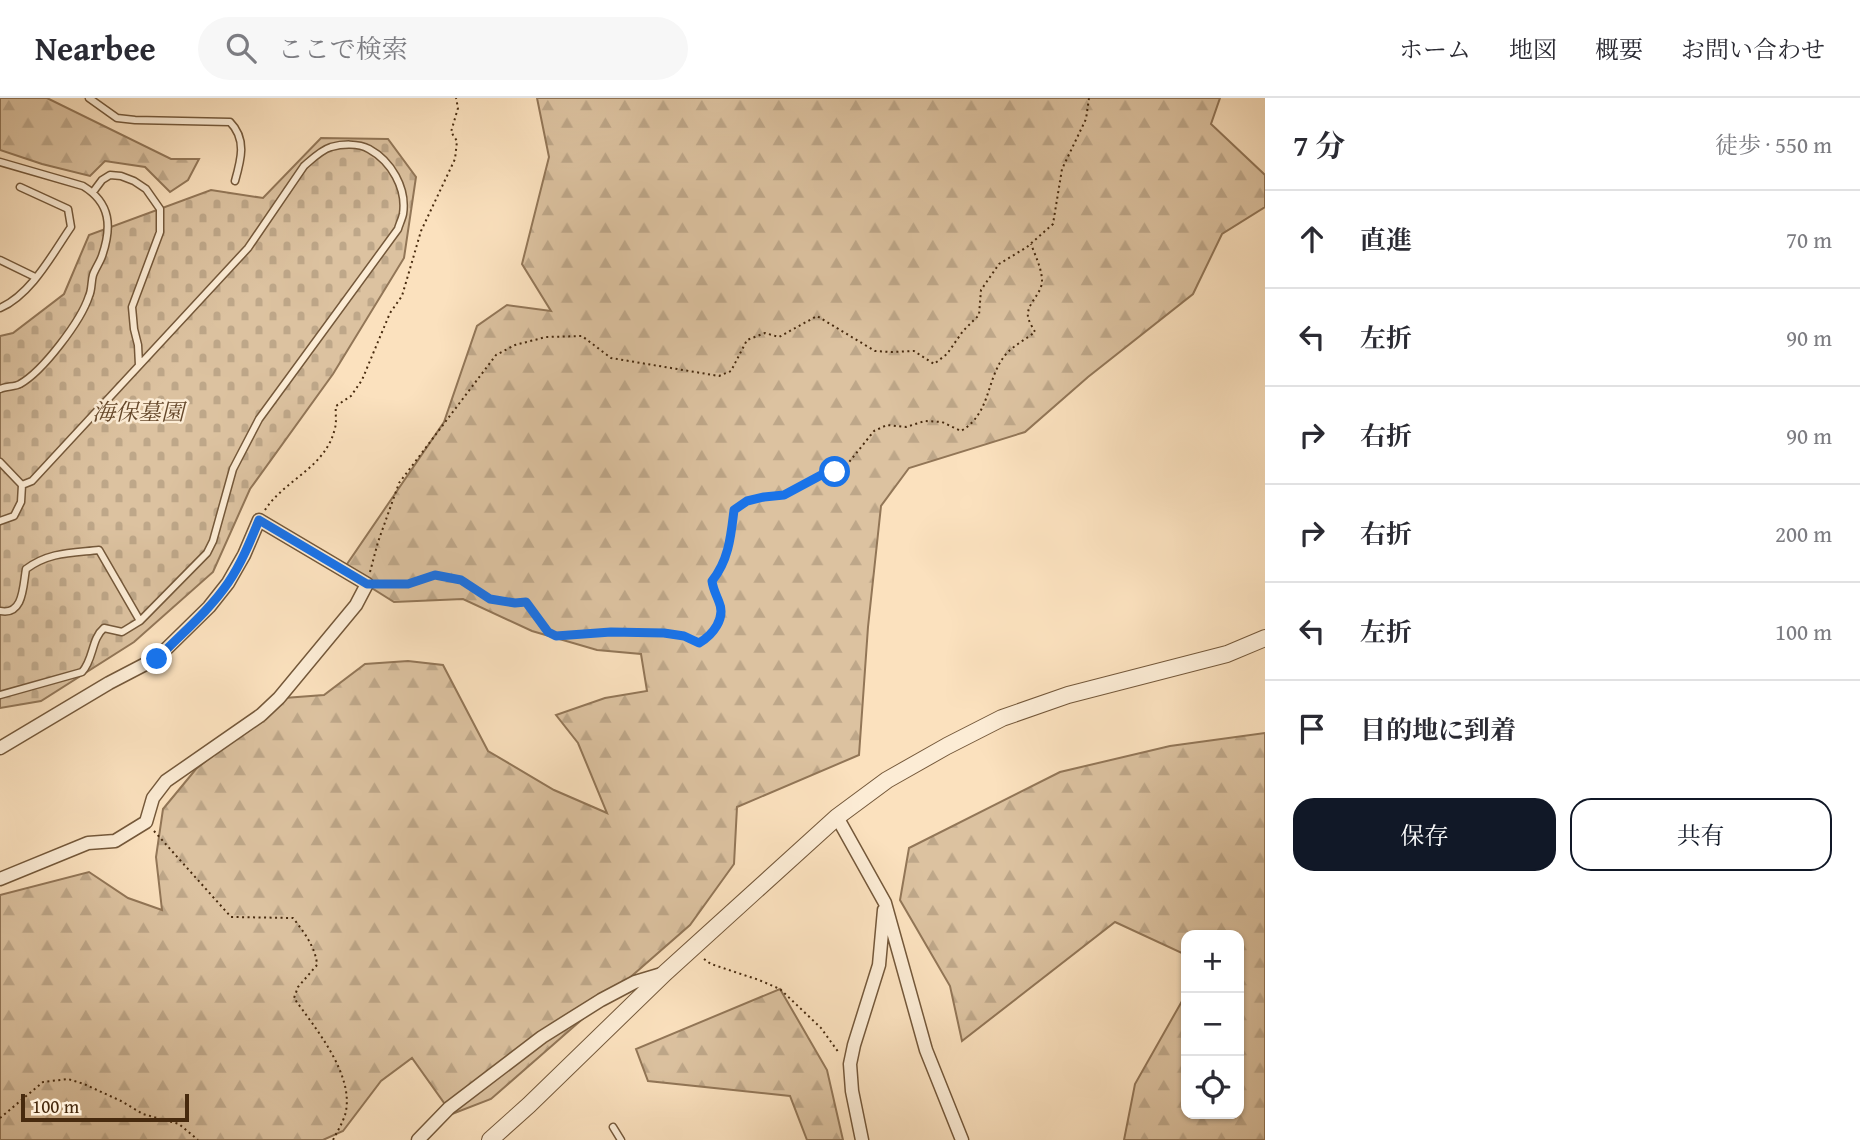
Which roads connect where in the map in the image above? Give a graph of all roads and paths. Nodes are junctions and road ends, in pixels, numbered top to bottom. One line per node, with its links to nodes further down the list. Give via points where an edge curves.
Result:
1 (89, 98): 5 (lane, via 117,118 230,122 242,151)
2 (456, 98): 16 (path, via 451,132 457,141 455,159 421,231 402,296 390,313 362,380 351,396 336,406 336,426 320,459 276,495)
3 (1089, 98): 8 (path, via 1086,119 1062,169 1053,223)
4 (0, 162): 7 (lane)
5 (235, 181)
6 (20, 187): 10 (lane, via 68,209 71,227)
7 (93, 192): 12 (lane, via 110,175 121,176 146,189 160,209 160,232 132,307); 13 (lane, via 108,220 89,296 73,328 41,366 19,385)
8 (1031, 244): 18 (path, via 999,264 981,290 979,315 934,364 914,351 875,351 817,316 779,337 765,333 747,340 731,371 719,376 611,358 582,336 545,337 515,345 496,355 399,482); 18 (path, via 1042,283 1029,308 1035,332 1008,352 972,424 961,431 942,422 887,425 874,431 846,466 784,495 747,501 734,510 730,542 712,581 720,620 699,643 664,633 556,636 526,602 490,599 461,580 435,575 408,584)
9 (0, 260): 10 (lane)
10 (35, 278): 11 (lane, via 19,297)
11 (0, 308)
12 (139, 365): 15 (lane, via 32,481); 20 (lane, via 248,248 304,166 316,156 328,148 355,145 369,149 399,179 403,214 398,229 258,419 233,469 207,553)
13 (0, 389)
14 (0, 462): 15 (lane)
15 (23, 485): 17 (lane, via 14,516)
16 (259, 520): 18 (street); 23 (street, via 228,583 157,659)
17 (0, 522)
18 (367, 584): 25 (street, via 348,614 261,715 166,781 153,798)
19 (0, 611): 20 (lane, via 12,610 19,602 26,569 37,561 50,555 99,550)
20 (140, 621): 22 (lane, via 122,632 104,628 97,634 82,672)
21 (1265, 638): 24 (street, via 1227,654 1068,695 1002,718 887,780)
22 (0, 695)
23 (0, 748)
24 (837, 817): 27 (street); 28 (street)
25 (146, 822): 26 (street, via 115,841 88,843); 34 (path, via 231,917 293,918 306,935 317,965 294,998 334,1055 343,1079 345,1114)
26 (0, 880)
27 (885, 903): 30 (street, via 879,965); 39 (street, via 926,1050)
28 (692, 950): 29 (street); 30 (path, via 711,964 780,989)
29 (665, 972): 35 (street, via 635,982 542,1037 449,1108); 36 (street)
30 (850, 1064): 38 (street)
31 (0, 1118): 33 (path, via 43,1083 68,1079 143,1114 179,1124)
32 (613, 1127): 37 (lane)
33 (198, 1140)
34 (333, 1140)
35 (418, 1140)
36 (490, 1140)
37 (621, 1140)
38 (862, 1140)
39 (962, 1140)

